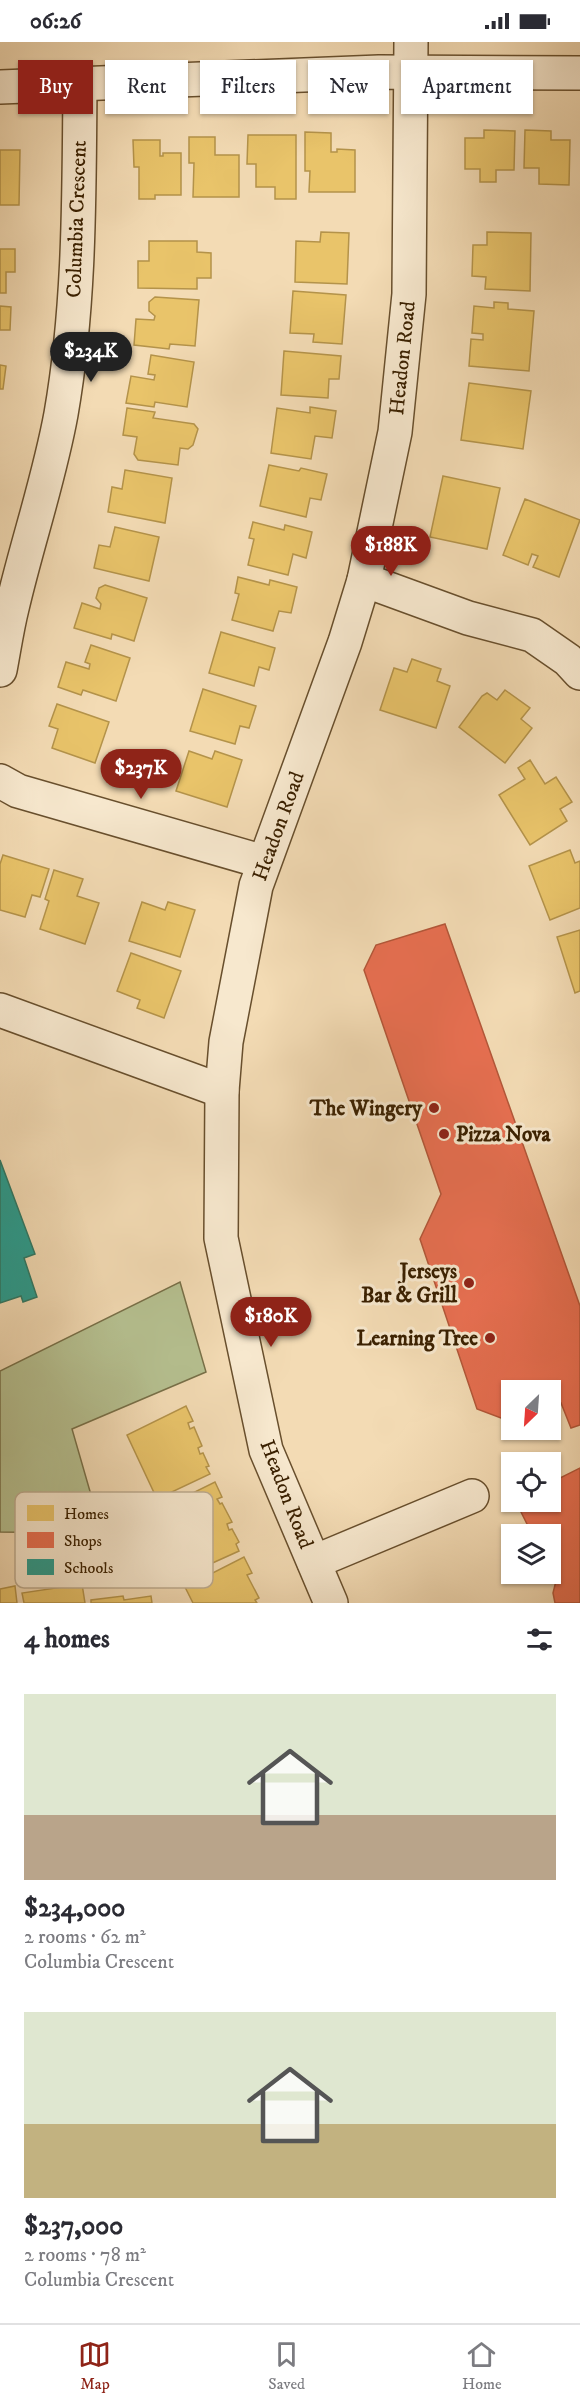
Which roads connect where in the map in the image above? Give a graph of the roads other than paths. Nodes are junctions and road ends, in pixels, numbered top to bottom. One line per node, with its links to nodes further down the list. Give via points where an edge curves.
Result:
1 (411, 57): 2 (street); 3 (street); 7 (street, Headon Road, via 409,294 395,432)
2 (580, 73)
3 (93, 82)
4 (18, 86): 5 (street)
5 (0, 87)
6 (80, 114): 8 (street, Columbia Crescent, via 78,238 66,378 49,473 12,607)
7 (364, 580): 9 (street, via 468,618 532,635); 11 (street, Headon Road)
8 (0, 670)
9 (580, 673)
10 (0, 781): 11 (street, via 18,791)
11 (264, 862): 13 (street, Headon Road, via 226,1042)
12 (0, 1010): 13 (street)
13 (222, 1090): 15 (street, Headon Road, via 221,1238 266,1449)
14 (472, 1496): 15 (street)
15 (314, 1562): 16 (street, Headon Road)
16 (331, 1603)

